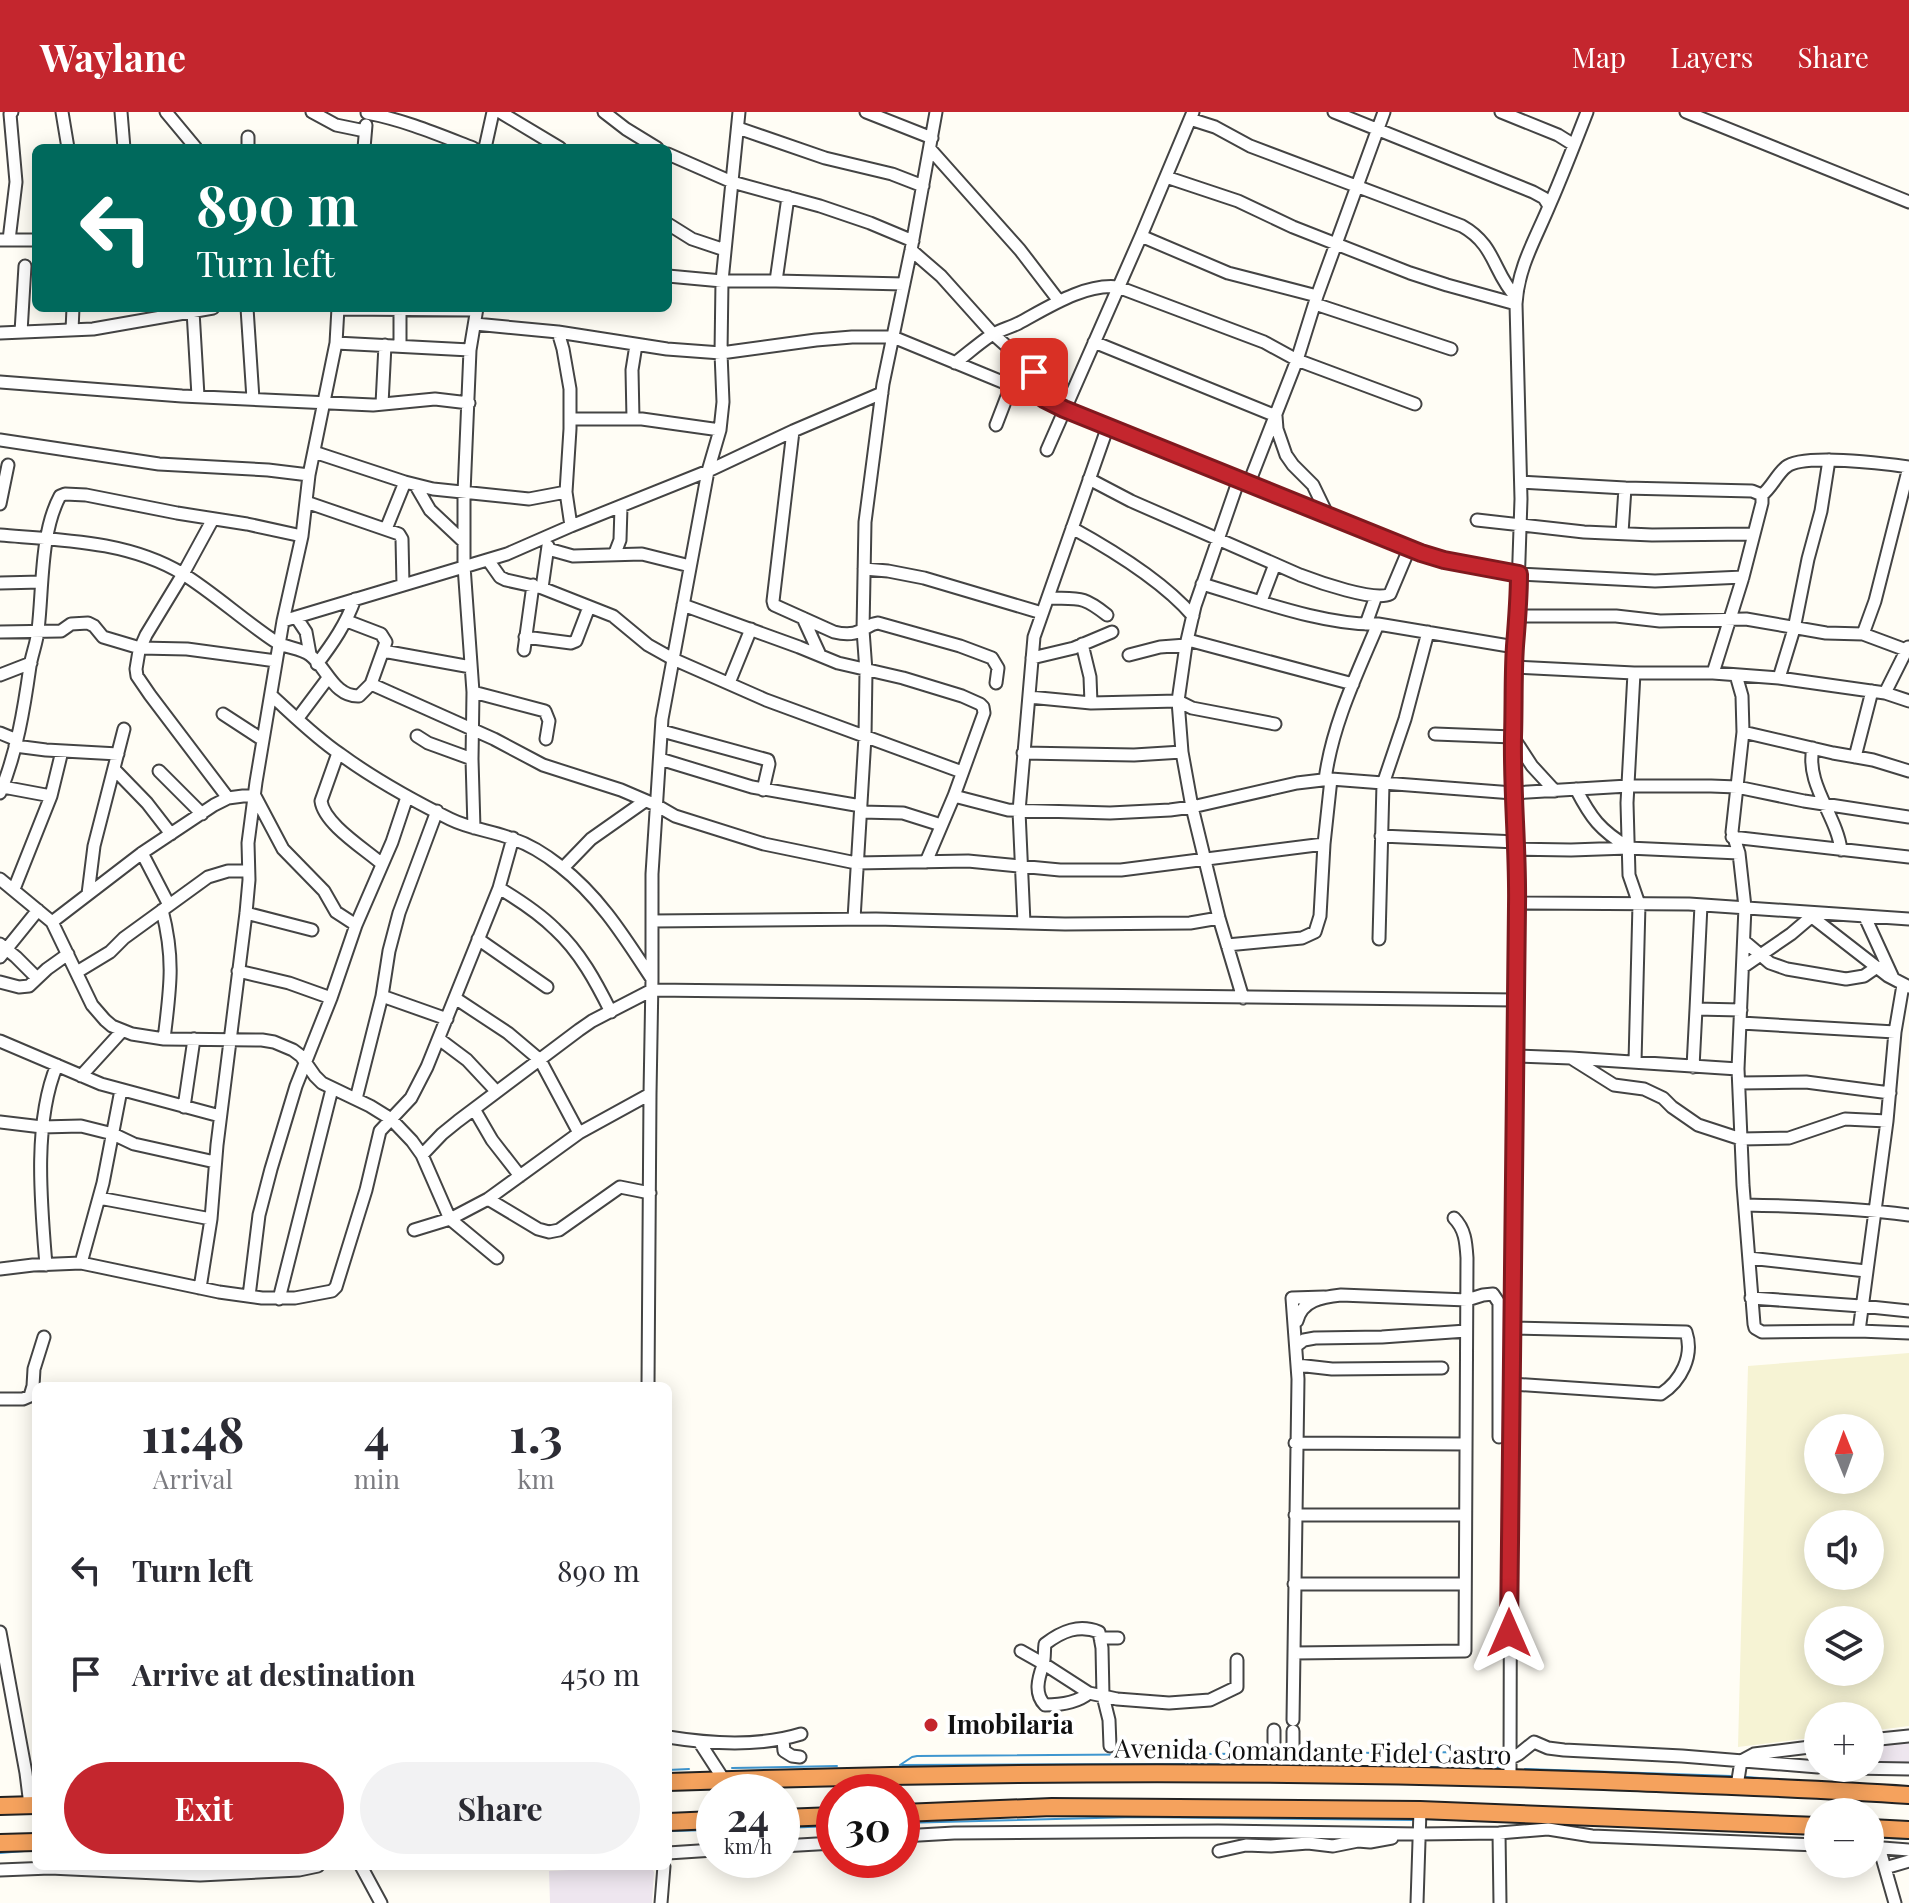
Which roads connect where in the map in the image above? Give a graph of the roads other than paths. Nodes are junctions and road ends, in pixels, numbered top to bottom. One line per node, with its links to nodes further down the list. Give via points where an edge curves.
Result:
1 (12, 112): 42 (street, via 16,182)
2 (62, 112): 23 (street)
3 (121, 112): 24 (street)
4 (166, 112): 25 (street)
5 (312, 112): 21 (street, via 336,125)
6 (367, 112): 21 (street); 27 (street)
7 (493, 112): 28 (street)
8 (500, 112): 29 (street)
9 (604, 112): 30 (street)
10 (739, 112): 19 (street)
11 (866, 112): 22 (street)
12 (936, 112): 22 (street)
13 (1334, 112): 20 (street)
14 (1384, 112): 20 (street)
15 (1501, 112): 31 (street)
16 (1587, 112): 31 (street)
17 (1686, 112): 38 (street)
18 (1192, 116): 33 (street); 36 (street, via 1250,146)
19 (738, 128): 34 (street); 35 (street)
20 (1378, 129): 36 (street); 39 (street, via 1540,196)
21 (365, 131): 26 (street)
22 (931, 143): 35 (street); 55 (street)
23 (67, 144)
24 (124, 144)
25 (193, 144)
26 (364, 144)
27 (463, 144)
28 (486, 144)
29 (553, 144)
30 (650, 144)
31 (1574, 145): 39 (street)
32 (672, 156): 34 (street)
33 (1166, 177): 41 (street); 44 (street)
34 (732, 182): 37 (street); 46 (street)
35 (923, 186): 45 (street)
36 (1356, 187): 44 (street); 54 (street, via 1471,231 1487,246)
37 (788, 197): 45 (street, via 870,223); 50 (street)
38 (1909, 202)
39 (1549, 206): 54 (street, via 1521,269)
40 (672, 226): 46 (street)
41 (1141, 236): 52 (street); 53 (street, via 1228,273)
42 (5, 240): 43 (street)
43 (32, 240)
44 (1337, 244): 53 (street); 54 (street, via 1410,273)
45 (912, 246): 51 (street); 68 (street)
46 (725, 250): 49 (street)
47 (25, 266): 65 (street)
48 (672, 276): 49 (street)
49 (722, 281): 50 (street); 77 (street)
50 (776, 281): 51 (street)
51 (904, 284): 69 (street)
52 (1118, 287): 55 (street, via 1100,287); 70 (street); 78 (street, via 1264,342)
53 (1316, 300): 75 (street); 78 (street)
54 (1516, 300): 107 (street)
55 (1059, 301): 68 (street)
56 (73, 312): 64 (street)
57 (188, 312): 64 (street)
58 (193, 312): 83 (street)
59 (247, 312): 84 (street)
60 (338, 312): 71 (street)
61 (400, 312): 74 (street)
62 (476, 312): 63 (street)
63 (475, 324): 66 (street); 76 (street)
64 (72, 330): 65 (street)
65 (21, 332): 67 (street)
66 (558, 332): 73 (street); 92 (street, via 570,389)
67 (0, 333)
68 (993, 334): 79 (street); 85 (street, via 1034,372)
69 (893, 337): 77 (street, via 828,339); 79 (street); 82 (street)
70 (1094, 342): 90 (street); 91 (street)
71 (336, 343): 72 (street); 86 (street)
72 (385, 345): 74 (street); 88 (street)
73 (636, 345): 77 (street); 93 (street)
74 (400, 346): 76 (street)
75 (1451, 349)
76 (470, 350): 87 (street)
77 (721, 353): 96 (street)
78 (1297, 360): 89 (street); 91 (street)
79 (955, 363): 81 (street)
80 (0, 382): 83 (street)
81 (1011, 386): 85 (street); 94 (street)
82 (882, 393): 97 (street); 138 (street)
83 (198, 396): 84 (street)
84 (253, 399): 86 (street)
85 (1044, 399): 90 (street)
86 (325, 402): 88 (street); 100 (street)
87 (469, 403): 88 (street, via 435,399); 111 (street)
88 (382, 404)
89 (1415, 404)
90 (1064, 409): 95 (street); 99 (street)
91 (1276, 416): 106 (street); 116 (street, via 1286,455 1313,485)
92 (570, 419): 93 (street); 110 (street)
93 (633, 419): 96 (street)
94 (996, 425)
95 (1108, 426): 105 (street); 106 (street)
96 (720, 430): 103 (street)
97 (793, 431): 103 (street); 158 (street, via 773,601 777,608)
98 (0, 440): 104 (street, via 159,464)
99 (1047, 450)
100 (314, 452): 104 (street); 108 (street)
101 (1829, 460): 112 (street, via 1788,465); 164 (street); 171 (street, via 1909,467)
102 (8, 465): 114 (street)
103 (708, 471): 115 (street); 137 (street)
104 (309, 475): 113 (street)
105 (1089, 479): 121 (street); 129 (street)
106 (1244, 481): 116 (street); 129 (street)
107 (1521, 482): 109 (street); 119 (street)
108 (411, 484): 111 (street); 122 (street); 130 (street)
109 (1625, 488): 112 (street); 123 (street)
110 (566, 492): 111 (street, via 529,499); 120 (street)
111 (464, 493): 130 (street)
112 (1762, 495): 124 (street)
113 (306, 502): 122 (street); 127 (street)
114 (0, 504)
115 (621, 507): 120 (street); 133 (street)
116 (1328, 516): 132 (street)
117 (213, 519): 127 (street); 128 (street, via 65,494); 139 (street)
118 (1477, 520): 119 (street)
119 (1520, 525): 123 (street); 140 (street)
120 (571, 526): 126 (street)
121 (1072, 528): 148 (street); 155 (street, via 1161,585)
122 (386, 529): 145 (street, via 402,539)
123 (1622, 533): 124 (street)
124 (1753, 534): 141 (street)
125 (0, 535): 128 (street)
126 (551, 535): 131 (street); 134 (street)
127 (302, 536): 160 (street)
128 (47, 539): 139 (street, via 130,550); 142 (street)
129 (1219, 539): 135 (street); 144 (street)
130 (464, 542): 136 (street)
131 (548, 549): 133 (street, via 573,556); 146 (street)
132 (1409, 549): 140 (street); 147 (street, via 1389,596)
133 (615, 553): 137 (street)
134 (488, 560): 136 (street); 146 (street, via 500,577)
135 (1275, 564): 147 (street); 150 (street)
136 (464, 566): 145 (street); 190 (street)
137 (690, 566): 151 (street)
138 (864, 569): 153 (street, via 924,578); 165 (street)
139 (183, 574): 175 (street); 179 (street)
140 (1519, 574): 141 (street, via 1655,581); 156 (street)
141 (1743, 577): 159 (street)
142 (41, 582): 143 (street); 167 (street)
143 (0, 583)
144 (1202, 584): 150 (street); 155 (street)
145 (403, 585): 149 (street)
146 (537, 587): 152 (street); 172 (street)
147 (1376, 596): 162 (street)
148 (1048, 598): 153 (street); 154 (street, via 1083,599)
149 (355, 599): 157 (street); 161 (street)
150 (1261, 601): 162 (street)
151 (683, 605): 163 (street); 187 (street)
152 (589, 607): 172 (street, via 576,641); 187 (street, via 613,616)
153 (1042, 613): 185 (street)
154 (1107, 615)
155 (1193, 616): 174 (street)
156 (1519, 616): 159 (street); 178 (street)
157 (296, 617): 160 (street); 186 (street)
158 (803, 618): 168 (street); 173 (street)
159 (1730, 619): 164 (street); 194 (street)
160 (283, 621): 175 (street)
161 (347, 621): 182 (street, via 381,634 386,642); 186 (street)
162 (1372, 624): 170 (street); 202 (street)
163 (751, 629): 177 (street); 199 (street)
164 (1794, 629): 171 (street); 198 (street)
165 (863, 630): 168 (street); 192 (street); 200 (street, via 873,623 884,625 984,654 997,664)
166 (0, 632): 167 (street)
167 (38, 632): 179 (street, via 88,623 103,637); 189 (street)
168 (834, 632): 173 (street)
169 (1112, 632): 176 (street)
170 (1428, 632): 178 (street); 240 (street)
171 (1863, 634): 180 (street)
172 (525, 637): 181 (street)
173 (813, 641): 177 (street); 183 (street)
174 (1187, 643): 184 (street); 202 (street); 208 (street)
175 (279, 644): 186 (street); 188 (street)
176 (1082, 644): 185 (street); 210 (street)
177 (799, 647): 183 (street)
178 (1515, 647): 191 (street)
179 (140, 648): 188 (street); 252 (street, via 137,676)
180 (1907, 648): 205 (street)
181 (524, 650)
182 (383, 651): 190 (street); 201 (street)
183 (820, 655): 192 (street)
184 (1129, 655)
185 (1032, 658): 207 (street)
186 (314, 659): 197 (street)
187 (673, 659): 199 (street); 216 (street)
188 (276, 661): 206 (street)
189 (31, 663): 195 (street); 225 (street)
190 (471, 667): 204 (street)
191 (1515, 667): 193 (street); 222 (street)
192 (866, 671): 221 (street); 238 (street, via 962,696 983,707)
193 (1634, 673): 194 (street); 241 (street)
194 (1713, 673): 196 (street)
195 (0, 675)
196 (1736, 675): 198 (street); 217 (street)
197 (328, 678): 201 (street, via 351,697); 212 (street)
198 (1779, 678): 203 (street)
199 (729, 683): 221 (street)
200 (996, 683)
201 (371, 684): 215 (street)
202 (1353, 684): 239 (street, via 1329,755)
203 (1872, 691): 205 (street); 232 (street)
204 (473, 692): 215 (street); 223 (street, via 545,711)
205 (1885, 693): 209 (street)
206 (271, 695): 212 (street); 224 (street)
207 (1029, 697): 210 (street); 230 (street)
208 (1178, 701): 210 (street); 213 (street); 228 (street)
209 (1909, 701)
210 (1091, 703)
211 (223, 714): 224 (street)
212 (298, 718): 229 (street)
213 (1275, 724)
214 (124, 729): 231 (street)
215 (473, 730): 233 (street); 253 (street, via 543,765)
216 (662, 731): 234 (street); 245 (street, via 768,760)
217 (1743, 732): 226 (street); 242 (street)
218 (0, 733): 225 (street)
219 (1435, 734): 222 (street)
220 (417, 736): 233 (street)
221 (865, 737): 238 (street); 256 (street)
222 (1513, 737): 246 (street); 247 (street)
223 (546, 739)
224 (263, 740): 249 (street)
225 (16, 743): 227 (street); 244 (street)
226 (1813, 748): 232 (street); 254 (street, via 1813,770)
227 (62, 751): 231 (street); 248 (street)
228 (1182, 752): 230 (street); 255 (street)
229 (338, 753): 251 (street); 277 (street, via 321,807)
230 (1023, 753): 258 (street)
231 (118, 754): 235 (street)
232 (1855, 757): 237 (street)
233 (472, 759): 262 (street)
234 (660, 759): 245 (street); 253 (street)
235 (115, 770): 263 (street); 284 (street, via 94,846)
236 (159, 771): 259 (street)
237 (1909, 771)
238 (962, 772): 250 (street)
239 (1328, 779): 240 (street); 255 (street); 267 (street)
240 (1383, 784): 247 (street); 264 (street)
241 (1628, 786): 242 (street); 243 (street); 269 (street)
242 (1737, 787): 254 (street); 265 (street)
243 (1576, 789): 246 (street); 269 (street, via 1595,822)
244 (1, 790): 248 (street)
245 (763, 790): 256 (street)
246 (1555, 791): 247 (street)
247 (1513, 793): 268 (street)
248 (51, 796): 283 (street)
249 (255, 796): 252 (street); 280 (street); 300 (street, via 283,849 324,891 336,912)
250 (954, 796): 258 (street); 261 (street)
251 (407, 797): 257 (street); 277 (street)
252 (228, 798): 259 (street)
253 (651, 803): 276 (street, via 723,832); 279 (street, via 591,839); 297 (street)
254 (1824, 804): 260 (street); 270 (street)
255 (1192, 807): 258 (street, via 1110,813); 274 (street)
256 (861, 809): 261 (street, via 903,813); 276 (street)
257 (437, 811): 262 (street); 318 (street, via 399,913)
258 (1019, 811): 278 (street)
259 (202, 814): 263 (street)
260 (1909, 817)
261 (941, 825): 275 (street)
262 (474, 828): 266 (street)
263 (171, 834): 271 (street)
264 (1381, 836): 268 (street); 303 (street)
265 (1732, 837): 270 (street); 272 (street)
266 (513, 838): 279 (street); 282 (street)
267 (1324, 844): 274 (street); 305 (street, via 1315,932 1302,938)
268 (1517, 845): 269 (street); 285 (street)
269 (1628, 848): 272 (street); 286 (street, via 1629,875)
270 (1841, 850): 273 (street)
271 (142, 853): 284 (street); 289 (street)
272 (1739, 853): 288 (street)
273 (1909, 857)
274 (1205, 858): 278 (street, via 1093,871); 294 (street)
275 (926, 862): 276 (street); 278 (street)
276 (856, 863): 295 (street)
277 (382, 864): 300 (street)
278 (1021, 865): 299 (street)
279 (563, 868): 316 (street, via 613,919)
280 (248, 871): 289 (street, via 215,873); 291 (street)
281 (0, 879): 283 (street)
282 (499, 888): 302 (street); 324 (street, via 555,928 585,965)
283 (14, 889): 290 (street)
284 (88, 894): 298 (street)
285 (1517, 903): 286 (street); 322 (street)
286 (1639, 904): 287 (street); 337 (street)
287 (1701, 905): 288 (street); 323 (street)
288 (1745, 907): 292 (street); 304 (street)
289 (165, 908): 312 (street); 329 (street, via 171,985)
290 (38, 910): 298 (street); 306 (street)
291 (246, 913): 301 (street); 311 (street)
292 (1809, 914): 293 (street); 308 (street); 310 (street)
293 (1865, 917): 296 (street); 315 (street)
294 (1219, 918): 299 (street, via 1190,923); 305 (street)
295 (854, 919): 297 (street); 299 (street)
296 (1909, 919)
297 (652, 921): 316 (street)
298 (52, 922): 307 (street)
299 (1024, 923)
300 (356, 925): 319 (street)
301 (312, 930)
302 (478, 939): 317 (street); 320 (street)
303 (1379, 939)
304 (1744, 941): 308 (street); 309 (street)
305 (1227, 945): 321 (street)
306 (3, 950): 313 (street)
307 (68, 954): 312 (street); 313 (street)
308 (1761, 956): 309 (street); 310 (street, via 1779,967 1846,979)
309 (1743, 967): 325 (street)
310 (1877, 967): 315 (street)
311 (238, 971): 319 (street); 331 (street)
312 (77, 972): 327 (street, via 92,1005)
313 (37, 978): 314 (street, via 26,987)
314 (0, 982)
315 (1902, 984): 328 (street)
316 (652, 985): 321 (street); 324 (street); 349 (street)
317 (547, 987)
318 (382, 996): 326 (street); 350 (street)
319 (331, 998): 338 (street)
320 (455, 998): 326 (street); 336 (street)
321 (1243, 998): 322 (street)
322 (1516, 1000): 334 (street)
323 (1696, 1009): 325 (street); 340 (street)
324 (611, 1012): 336 (street)
325 (1741, 1016): 328 (street); 341 (street)
326 (447, 1019): 332 (street)
327 (122, 1031): 329 (street); 343 (street)
328 (1895, 1032): 348 (street)
329 (164, 1039): 330 (street)
330 (194, 1039): 331 (street); 352 (street)
331 (230, 1039): 338 (street, via 286,1045); 353 (street)
332 (439, 1039): 342 (street); 354 (street, via 411,1098)
333 (0, 1041): 339 (street)
334 (1514, 1056): 335 (street); 387 (street)
335 (1571, 1058): 337 (street); 360 (street, via 1614,1085 1644,1089 1698,1125)
336 (540, 1060): 347 (street); 358 (street)
337 (1635, 1062): 340 (street)
338 (305, 1063): 345 (street); 381 (street, via 259,1215)
339 (57, 1065): 343 (street); 357 (street)
340 (1693, 1067): 341 (street)
341 (1738, 1069): 344 (street)
342 (480, 1073): 347 (street); 351 (street)
343 (81, 1076): 346 (street)
344 (1739, 1083): 348 (street, via 1806,1082); 360 (street)
345 (332, 1089): 350 (street); 383 (street)
346 (121, 1090): 352 (street); 359 (street)
347 (496, 1091): 351 (street)
348 (1890, 1093): 355 (street)
349 (650, 1094): 358 (street); 364 (street)
350 (356, 1099): 354 (street)
351 (478, 1106): 361 (street); 363 (street, via 492,1140)
352 (184, 1107): 353 (street)
353 (220, 1116): 362 (street)
354 (391, 1119): 361 (street); 383 (street, via 380,1131 336,1287 327,1293)
355 (1887, 1121): 360 (street, via 1845,1119 1789,1138); 368 (street)
356 (0, 1122): 357 (street)
357 (42, 1127): 359 (street, via 72,1125); 377 (street)
358 (579, 1133): 363 (street)
359 (113, 1134): 362 (street, via 134,1144); 365 (street)
360 (1741, 1139): 367 (street)
361 (422, 1155): 372 (street)
362 (215, 1162): 371 (street)
363 (520, 1176): 366 (street)
364 (650, 1193): 366 (street, via 620,1187 549,1232); 396 (street)
365 (99, 1198): 371 (street); 376 (street)
366 (488, 1199): 372 (street)
367 (1745, 1205): 368 (street); 375 (street)
368 (1874, 1210): 369 (street); 379 (street)
369 (1909, 1215)
370 (1454, 1218): 384 (street, via 1461,1224 1466,1246)
371 (211, 1219): 380 (street)
372 (450, 1219): 373 (street); 374 (street)
373 (414, 1230)
374 (497, 1258)
375 (1749, 1258): 379 (street); 382 (street)
376 (81, 1263): 377 (street); 380 (street)
377 (46, 1265): 378 (street)
378 (0, 1269)
379 (1866, 1271): 385 (street)
380 (200, 1288): 381 (street)
381 (249, 1296): 383 (street)
382 (1751, 1298): 385 (street); 389 (street, via 1755,1328 1762,1332)
383 (279, 1299)
384 (1467, 1300): 388 (street); 392 (street, via 1292,1298); 400 (street, via 1493,1294 1499,1303)
385 (1861, 1306): 386 (street); 389 (street)
386 (1909, 1311)
387 (1511, 1328): 397 (street); 397 (street, via 1686,1332 1689,1341 1684,1368 1661,1394)
388 (1466, 1331): 392 (street, via 1315,1338); 402 (street)
389 (1859, 1331): 390 (street)
390 (1909, 1333)
391 (44, 1337): 395 (street)
392 (1296, 1346): 393 (street)
393 (1297, 1365): 394 (street); 401 (street)
394 (1442, 1368)
395 (33, 1382)
396 (648, 1382)
397 (1512, 1384): 428 (street)
398 (32, 1389): 399 (street, via 23,1399)
399 (0, 1399)
400 (1499, 1437)
401 (1295, 1443): 402 (street); 403 (street)
402 (1466, 1444): 404 (street)
403 (1295, 1515): 404 (street); 405 (street)
404 (1465, 1515): 406 (street)
405 (1294, 1584): 406 (street); 411 (street)
406 (1465, 1584): 411 (street, via 1465,1651)
407 (0, 1632): 433 (street)
408 (1100, 1638): 409 (street); 413 (street, via 1099,1632 1081,1627 1063,1633 1045,1644); 415 (street)
409 (1118, 1638)
410 (1021, 1651): 413 (street)
411 (1294, 1653): 423 (street)
412 (1237, 1660): 415 (street, via 1237,1687 1210,1700 1169,1703)
413 (1044, 1664): 414 (street); 414 (street, via 1038,1686 1045,1705 1072,1702)
414 (1089, 1693): 415 (street)
415 (1103, 1696): 424 (street)
416 (1274, 1730): 425 (street)
417 (801, 1734): 421 (street)
418 (1909, 1736): 420 (street)
419 (672, 1738): 422 (street)
420 (1884, 1739)
421 (783, 1740): 422 (street); 427 (street, via 784,1751)
422 (700, 1743): 434 (street)
423 (1293, 1745)
424 (1110, 1746)
425 (1274, 1746)
426 (1804, 1748): 429 (street, via 1754,1754)
427 (800, 1757)
428 (1509, 1759): 429 (street, via 1534,1742 1564,1750); 435 (street)
429 (1741, 1761): 430 (street); 439 (street)
430 (1804, 1766)
431 (1884, 1769): 432 (street)
432 (1909, 1769)
433 (31, 1773)
434 (720, 1774)
435 (1510, 1778): 436 (highway, Avenida Comandante Fidel Castro, via 1119,1773); 439 (highway, Avenida Comandante Fidel Castro)
436 (800, 1779)
437 (696, 1781): 438 (highway, Avenida Comandante Fidel Castro)
438 (672, 1782)
439 (1737, 1786): 440 (highway, Avenida Comandante Fidel Castro)
440 (1909, 1795)
441 (32, 1805): 442 (highway)
442 (0, 1806)
443 (1420, 1810): 444 (highway, via 1052,1807); 447 (highway); 452 (street)
444 (920, 1812)
445 (696, 1821): 446 (highway)
446 (672, 1822)
447 (1804, 1825)
448 (1884, 1829): 449 (highway)
449 (1909, 1830)
450 (1245, 1831): 453 (street); 454 (street); 458 (street)
451 (1499, 1833): 452 (street); 457 (street, via 1548,1829 1592,1836); 477 (street)
452 (1419, 1834): 454 (street, via 1333,1846); 476 (street)
453 (920, 1835)
454 (1308, 1838): 458 (street)
455 (32, 1842): 456 (highway)
456 (0, 1843)
457 (1804, 1844)
458 (1264, 1846): 462 (street)
459 (1884, 1848): 460 (street)
460 (1909, 1850)
461 (696, 1851): 463 (street)
462 (1219, 1851)
463 (672, 1853)
464 (1909, 1861): 466 (street)
465 (32, 1868): 467 (street)
466 (1885, 1868): 478 (street)
467 (0, 1870)
468 (106, 1870): 473 (street)
469 (207, 1870): 473 (street)
470 (266, 1870): 473 (street)
471 (363, 1870): 474 (street)
472 (664, 1870): 475 (street)
473 (200, 1875)
474 (381, 1903)
475 (661, 1903)
476 (1417, 1903)
477 (1500, 1903)
478 (1895, 1903)

